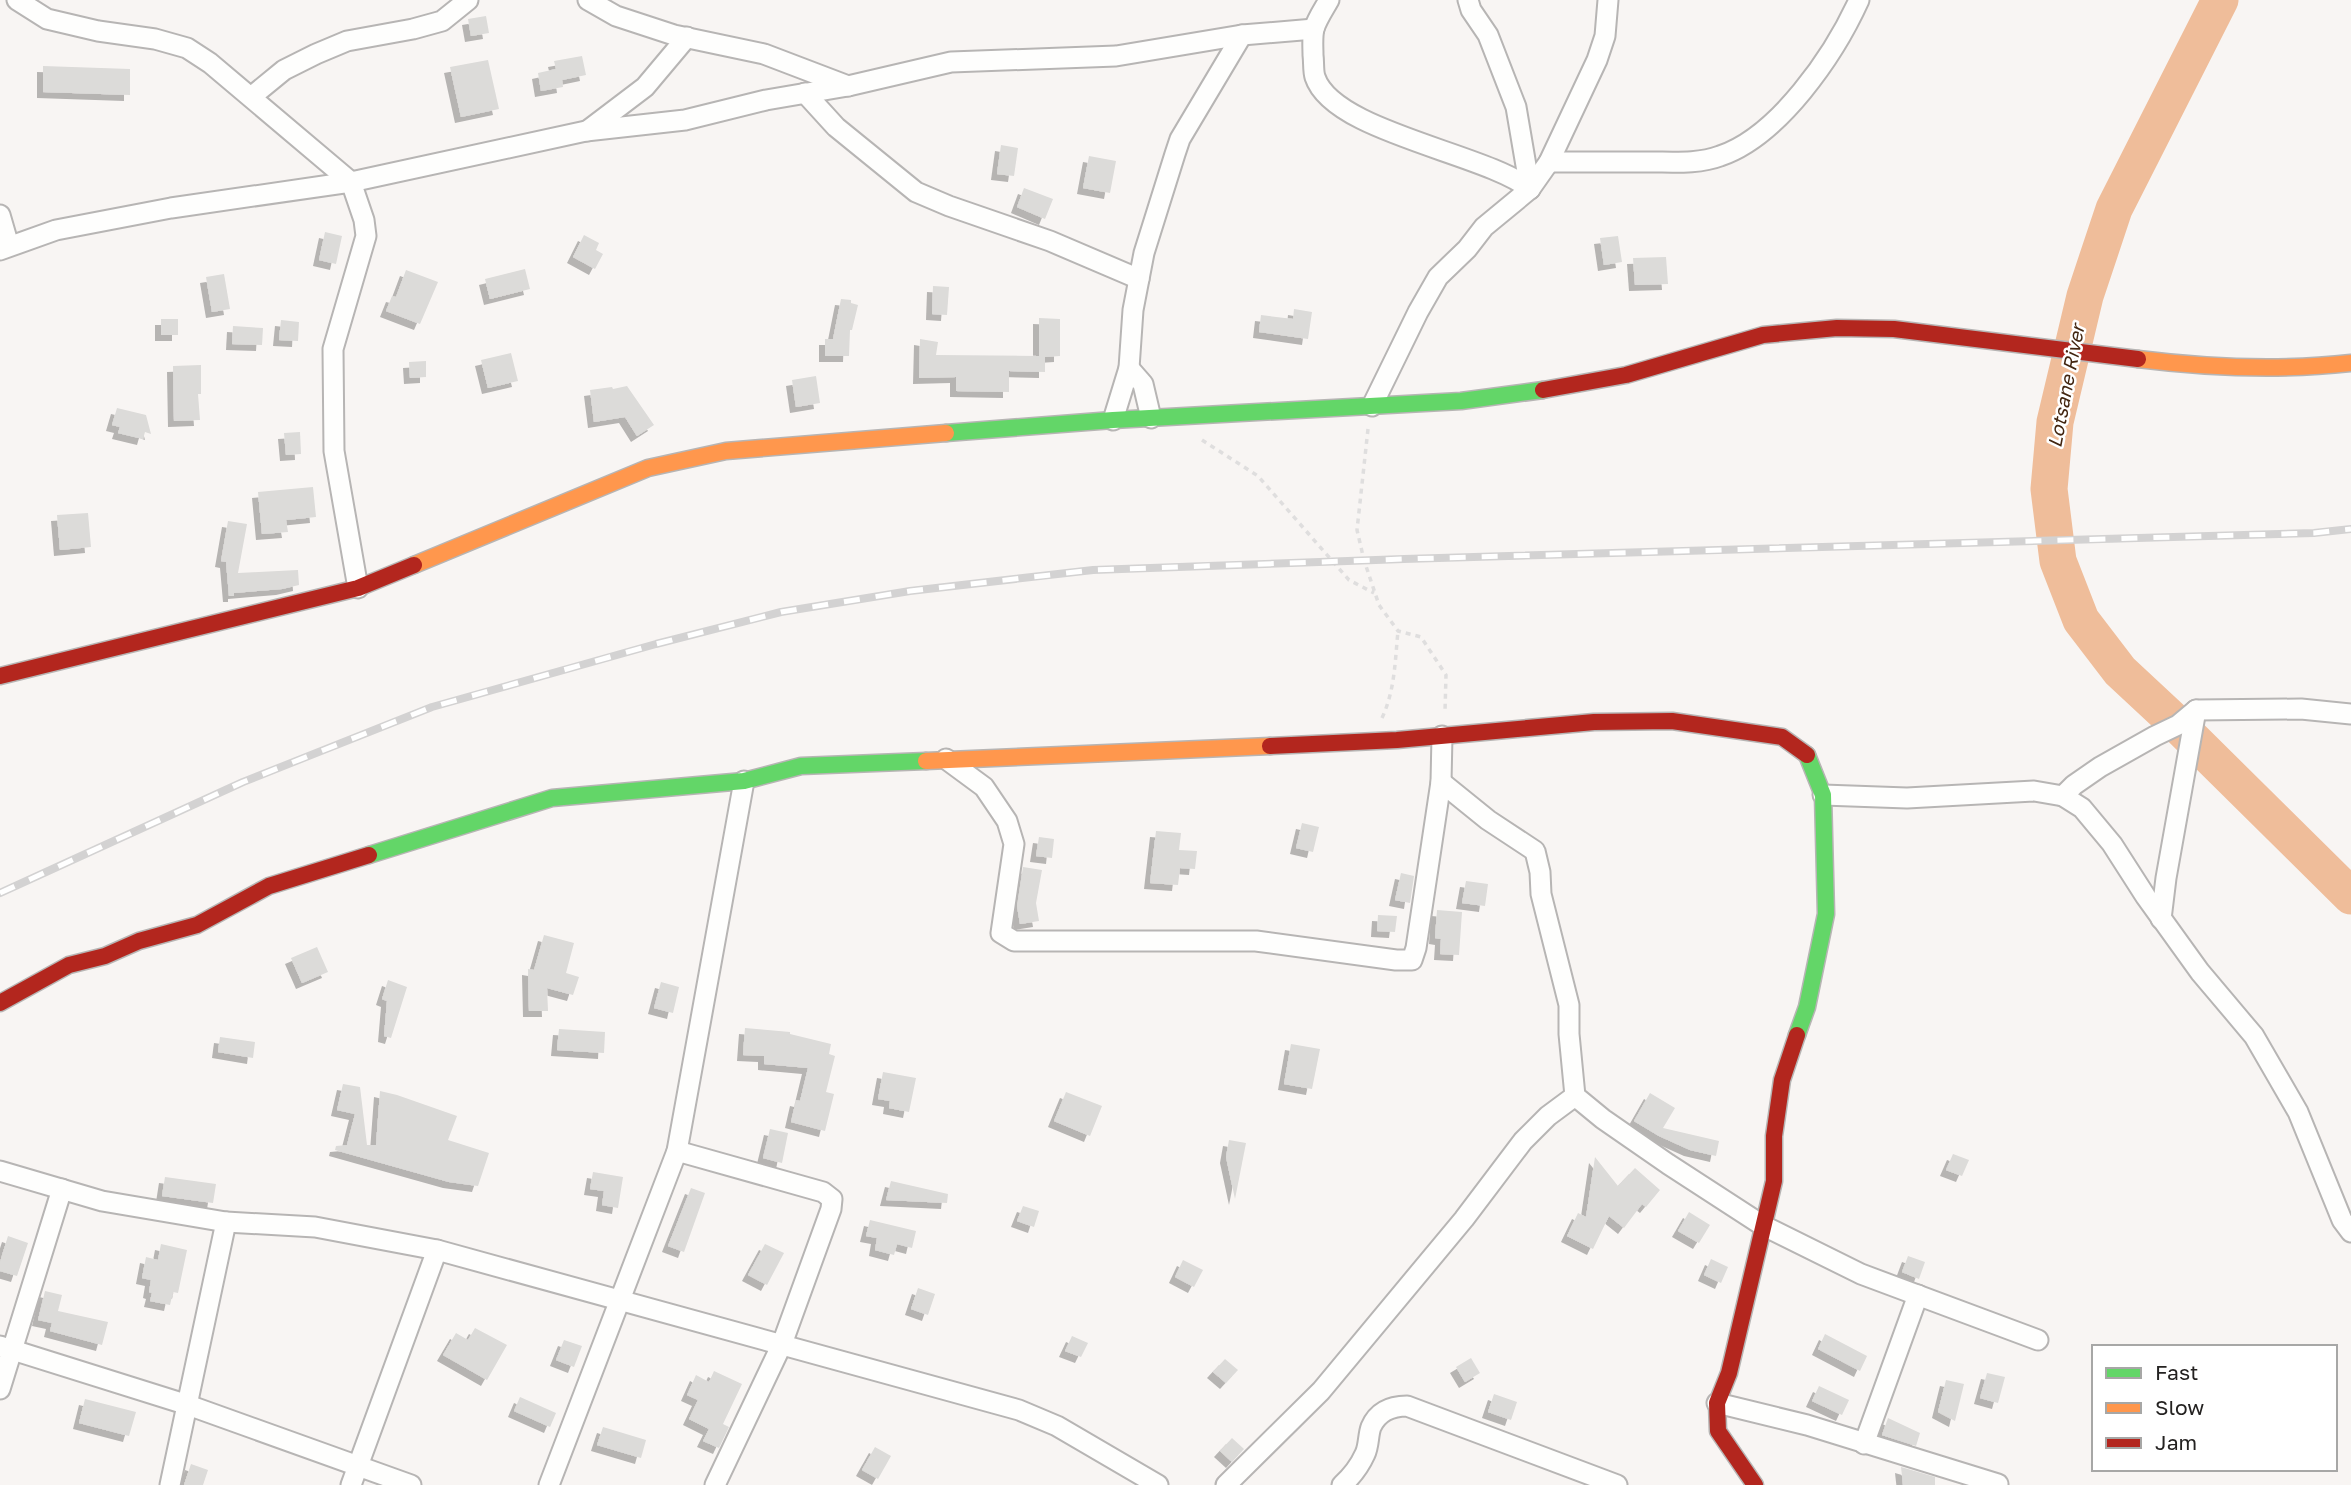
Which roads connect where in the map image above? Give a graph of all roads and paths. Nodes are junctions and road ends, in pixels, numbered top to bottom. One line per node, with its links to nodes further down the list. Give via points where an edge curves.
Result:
1 (17, 0): 13 (street, via 47,19 187,48)
2 (468, 0): 13 (street, via 442,21 347,41 316,54 284,69)
3 (588, 0): 10 (street, via 616,16)
4 (1329, 0): 8 (street)
5 (1468, 0): 17 (street, via 1488,35 1516,107)
6 (1608, 0): 15 (street, via 1605,36 1597,60)
7 (1858, 0): 15 (street, via 1845,31 1815,76 1749,143 1718,157 1682,162)
8 (1314, 29): 9 (street); 17 (street, via 1315,78 1330,98 1355,116 1507,175)
9 (1242, 35): 11 (street, via 1116,56 951,62); 20 (street, via 1180,139)
10 (687, 37): 11 (street, via 764,54); 14 (street, via 645,87)
11 (848, 86): 12 (street)
12 (805, 93): 14 (street, via 685,120); 20 (street, via 836,127 916,192)
13 (251, 97): 16 (street)
14 (586, 131): 16 (street)
15 (1549, 162): 17 (street)
16 (351, 182): 19 (street, via 170,208 56,230); 27 (street, via 366,236 333,349 334,452)
17 (1530, 189): 23 (street, via 1485,226 1438,277)
18 (0, 215): 19 (street)
19 (5, 248)
20 (1139, 279): 22 (street)
21 (2351, 363): 23 (street, via 2239,369 1894,329 1790,331 1626,375 1534,392)
22 (1129, 368): 24 (street, via 1143,384); 25 (street)
23 (1371, 406): 24 (street); 28 (path, via 1357,530)
24 (1152, 418): 25 (street)
25 (1113, 420): 27 (street, via 726,451 648,468)
26 (1203, 440): 28 (path, via 1258,476 1349,580)
27 (358, 588): 30 (street)
28 (1375, 594): 29 (path)
29 (1398, 631): 33 (path, via 1421,637 1446,676); 34 (path, via 1389,702)
30 (0, 676)
31 (2196, 710): 32 (street, via 2301,709); 39 (street, via 2178,725 2100,767); 40 (street)
32 (2351, 714)
33 (1442, 736): 34 (street); 37 (street); 38 (street, via 1594,722 1672,721 1747,731 1782,737 1808,755)
34 (1371, 741): 35 (street)
35 (946, 759): 36 (street, via 800,766); 37 (street, via 984,787 1007,821 1014,844 1001,933 1014,941 1256,941 1396,960 1412,960 1416,948)
36 (744, 781): 41 (street, via 552,798 269,886 197,925 69,965); 43 (street)
37 (1441, 782): 42 (street, via 1535,851 1569,1005)
38 (1823, 795): 39 (street, via 1907,799 2016,790); 47 (street, via 1826,914 1807,1007 1782,1080 1774,1136 1774,1181)
39 (2063, 796): 40 (street, via 2082,808 2112,844)
40 (2161, 919): 48 (street, via 2254,1036 2298,1112)
41 (0, 1003)
42 (1575, 1096): 47 (street); 66 (street, via 1523,1141 1321,1391)
43 (677, 1151): 51 (street); 53 (street, via 823,1192 832,1199)
44 (0, 1171): 45 (street)
45 (62, 1189): 46 (street, via 102,1201); 54 (street)
46 (226, 1222): 49 (street, via 315,1227); 57 (street)
47 (1762, 1225): 50 (street, via 1861,1274); 56 (street, via 1729,1373)
48 (2351, 1232)
49 (437, 1250): 51 (street); 59 (street)
50 (1918, 1295): 52 (street); 58 (street)
51 (620, 1301): 53 (street); 63 (street)
52 (2038, 1340)
53 (782, 1344): 64 (street); 65 (street, via 1019,1410 1057,1426)
54 (6, 1347): 55 (street); 57 (street)
55 (0, 1388)
56 (1717, 1403): 58 (street); 69 (street, via 1718,1431)
57 (188, 1405): 59 (street); 60 (street)
58 (1864, 1444): 70 (street)
59 (358, 1465): 61 (street); 62 (street)
60 (170, 1485)
61 (351, 1485)
62 (411, 1485)
63 (549, 1485)
64 (715, 1485)
65 (1158, 1485)
66 (1226, 1485)
67 (1342, 1485): 68 (street, via 1366,1453 1371,1427 1391,1406 1407,1406)
68 (1617, 1485)
69 (1755, 1485)
70 (1998, 1485)

